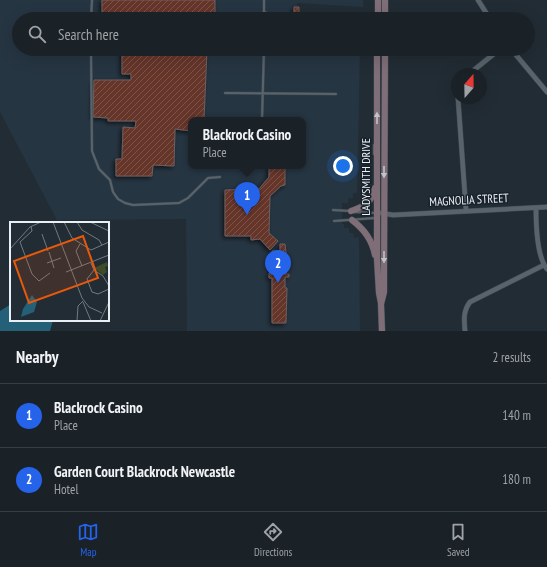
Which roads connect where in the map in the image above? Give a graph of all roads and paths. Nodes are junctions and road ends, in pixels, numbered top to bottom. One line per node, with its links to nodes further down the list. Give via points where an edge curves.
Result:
1 (92, 0): 6 (lane)
2 (264, 0): 7 (lane)
3 (378, 0): 8 (street)
4 (385, 0): 9 (street)
5 (478, 0): 10 (street)
6 (91, 12)
7 (264, 12)
8 (378, 12)
9 (385, 12)
10 (486, 12)
11 (91, 56): 25 (lane, via 92,151 99,169 110,180 118,199 133,205 179,203 188,198 208,178)
12 (264, 56): 20 (lane)
13 (377, 56): 24 (street, LADYSMITH DRIVE, one-way to 13)
14 (385, 56): 32 (street, LADYSMITH DRIVE, one-way to 32)
15 (491, 56): 17 (street)
16 (517, 56): 18 (street)
17 (476, 68)
18 (547, 92)
19 (225, 93): 20 (lane)
20 (263, 93): 21 (lane); 23 (lane)
21 (336, 94)
22 (458, 104): 29 (street)
23 (262, 117)
24 (377, 173): 30 (street, via 372,197 366,204); 31 (street, LADYSMITH DRIVE)
25 (220, 177)
26 (547, 207): 27 (street, MAGNOLIA STREET)
27 (536, 208): 29 (street, MAGNOLIA STREET); 35 (street, via 538,235)
28 (333, 210): 30 (lane)
29 (466, 210): 32 (street, MAGNOLIA STREET)
30 (350, 211): 31 (lane)
31 (377, 215): 32 (street); 33 (lane); 36 (street, LADYSMITH DRIVE)
32 (384, 215): 37 (street, LADYSMITH DRIVE, one-way to 37)
33 (352, 220): 34 (lane); 36 (street, via 368,236)
34 (334, 222)
35 (545, 267): 39 (street, via 470,302 465,309)
36 (378, 272): 37 (street, LADYSMITH DRIVE)
37 (382, 304): 38 (street, LADYSMITH DRIVE)
38 (382, 331)
39 (465, 331)

